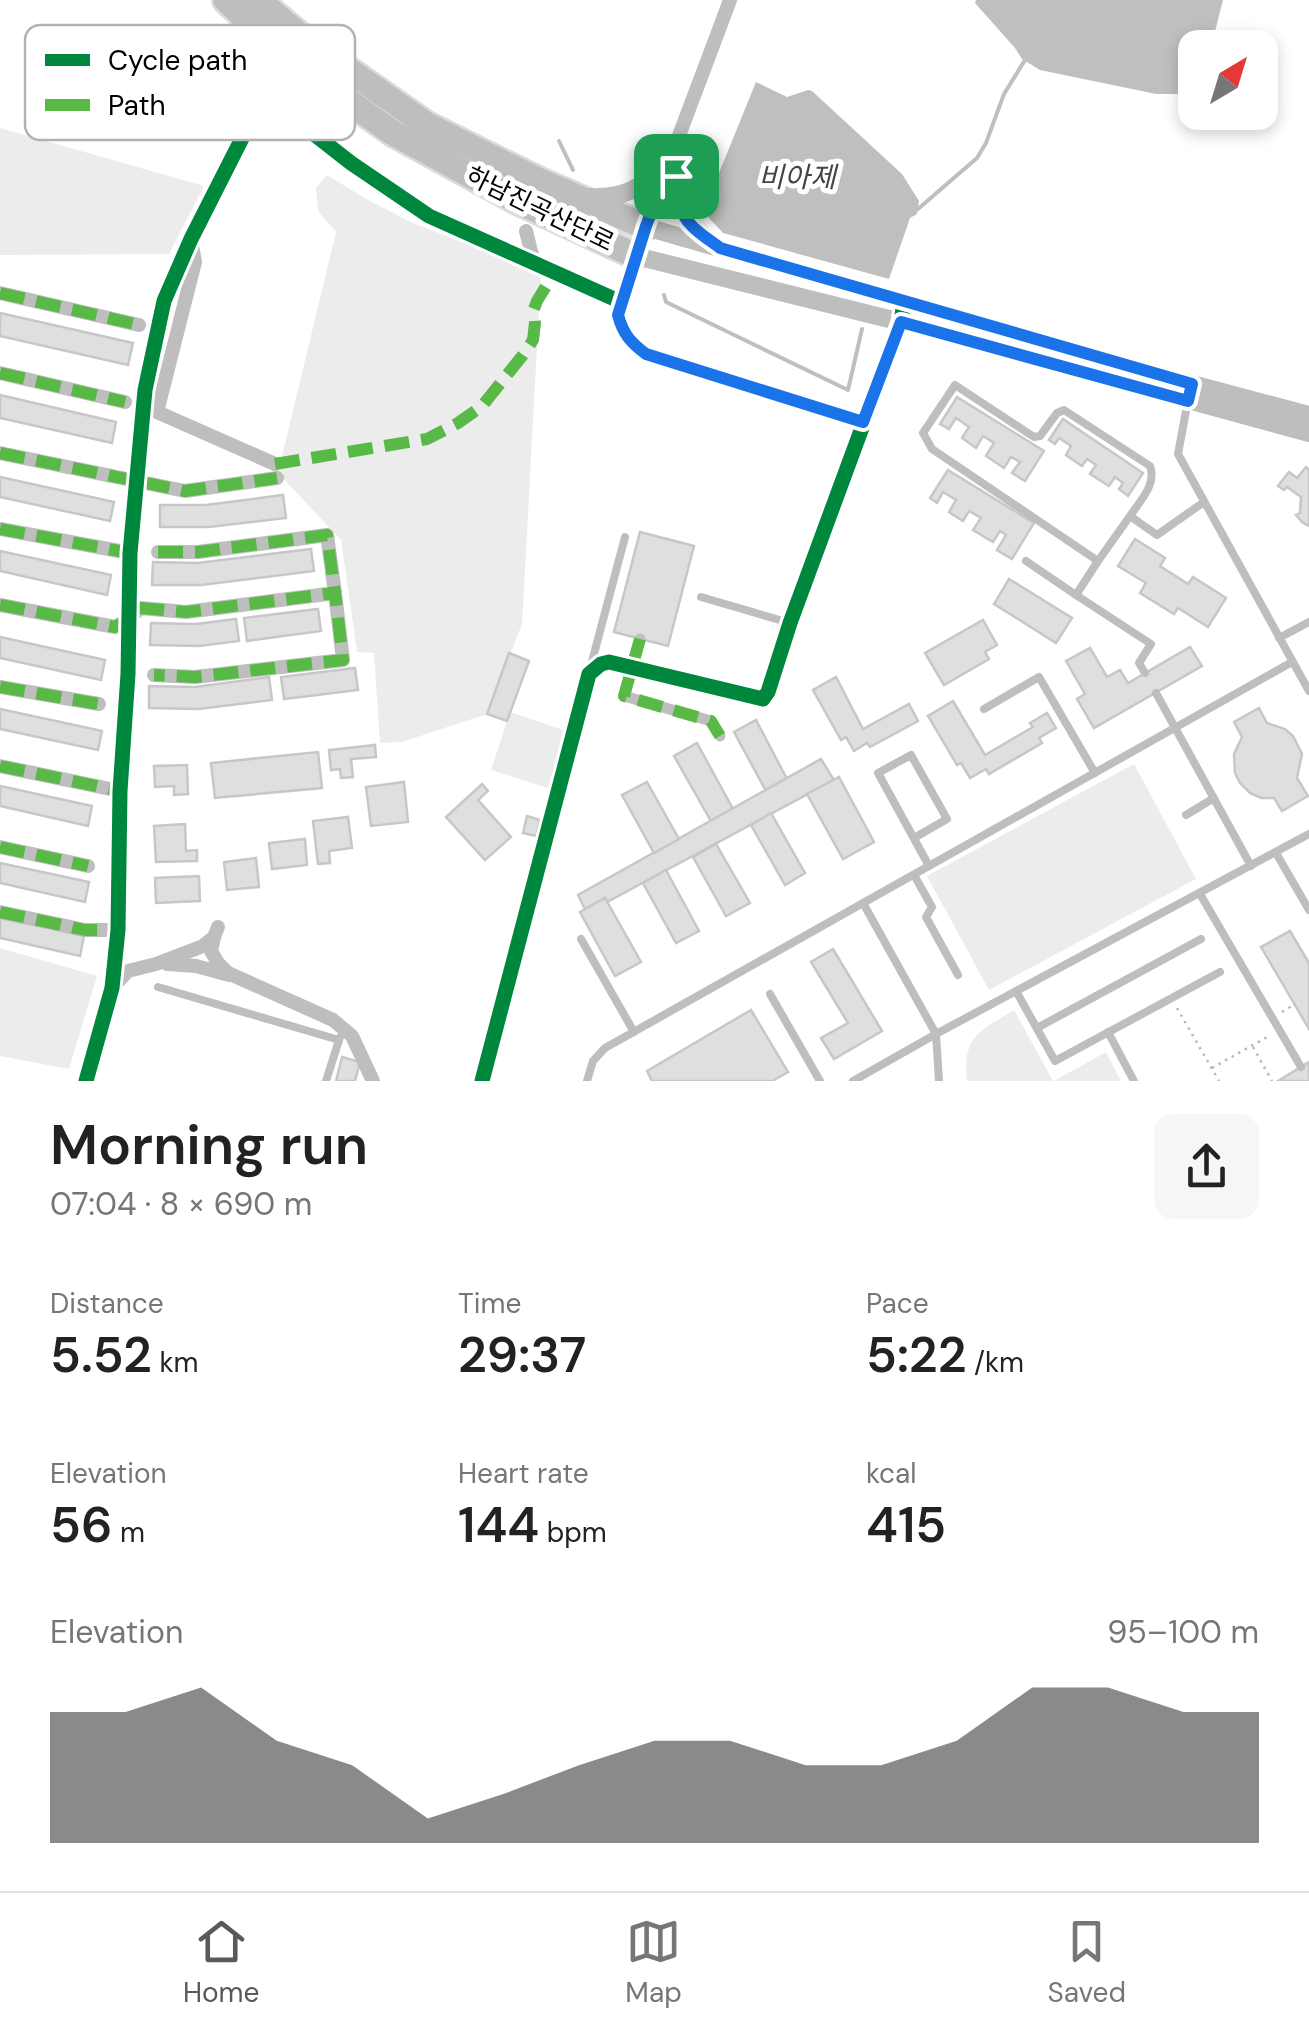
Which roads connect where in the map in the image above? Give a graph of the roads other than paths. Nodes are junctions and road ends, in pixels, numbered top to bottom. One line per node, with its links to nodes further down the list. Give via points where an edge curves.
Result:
1 (226, 0): 4 (highway, 하남진곡산단로)
2 (258, 0): 5 (highway, 하남진곡산단로)
3 (730, 0): 10 (street)
4 (253, 25)
5 (287, 25)
6 (355, 75): 11 (highway, 하남진곡산단로, via 427,125)
7 (355, 105): 16 (highway, 하남진곡산단로, via 519,202)
8 (241, 140): 14 (street)
9 (321, 140): 17 (street, via 429,216)
10 (676, 146): 11 (street, via 640,188 609,198); 12 (street); 15 (street, via 683,215)
11 (576, 197): 12 (highway, 하남진곡산단로)
12 (646, 226): 15 (street, 하남진곡산단로); 16 (street)
13 (526, 231): 17 (street)
14 (191, 239): 30 (street, via 161,312); 30 (street, via 195,262 157,412 276,471 185,492)
15 (720, 248): 19 (street, 하남진곡산단로)
16 (636, 256): 20 (street); 21 (street, 하남진곡산단로)
17 (534, 263): 20 (street)
18 (0, 293): 22 (street)
19 (904, 300): 21 (street); 24 (street, 하남진곡산단로)
20 (621, 302): 27 (street, via 622,328 646,354)
21 (901, 322): 24 (street, 하남진곡산단로); 27 (street)
22 (139, 325)
23 (0, 373): 25 (street)
24 (1190, 392): 26 (street); 28 (street); 31 (lane, via 1178,454)
25 (125, 402)
26 (1309, 414)
27 (863, 422): 45 (street)
28 (1309, 433)
29 (0, 454): 30 (street)
30 (135, 482): 35 (street)
31 (1204, 502): 32 (lane, via 1157,534); 47 (lane)
32 (1130, 516): 37 (lane); 37 (lane, via 1151,483 1150,466 1064,410 1034,436 955,386 923,433 932,450)
33 (0, 529): 35 (street)
34 (625, 537): 51 (lane)
35 (130, 552): 43 (street)
36 (158, 552): 39 (street, via 327,535)
37 (1098, 560): 40 (lane)
38 (1026, 562): 40 (lane)
39 (335, 592): 43 (street, via 186,612 140,608); 52 (street, via 343,660 195,677)
40 (1076, 595): 50 (lane, via 1151,644 1140,663)
41 (701, 596): 45 (lane)
42 (0, 605): 43 (street, via 103,626)
43 (128, 620): 62 (street)
44 (1309, 622): 47 (lane)
45 (790, 623): 49 (street, via 763,699)
46 (640, 638): 49 (street)
47 (1279, 638): 48 (lane)
48 (1292, 662): 54 (lane); 58 (lane)
49 (632, 668): 51 (street, via 609,662); 59 (street, via 624,696 711,721)
50 (1145, 673)
51 (589, 674): 99 (street)
52 (154, 675)
53 (0, 687): 56 (street)
54 (1309, 691)
55 (1156, 693): 58 (lane)
56 (100, 704)
57 (984, 709): 61 (lane, via 1039,678)
58 (1176, 728): 61 (lane); 63 (lane)
59 (720, 736)
60 (0, 766): 62 (street)
61 (1095, 774): 70 (lane)
62 (120, 791): 77 (street)
63 (1214, 798): 64 (lane); 71 (lane)
64 (1186, 815)
65 (1309, 834): 68 (lane)
66 (914, 838): 66 (lane, via 878,773 910,755 947,819); 70 (lane)
67 (0, 847): 69 (street)
68 (1276, 853): 71 (lane); 75 (lane)
69 (88, 866)
70 (929, 866): 72 (lane)
71 (1251, 866): 73 (lane)
72 (914, 874): 74 (lane); 82 (lane, via 932,907 926,917)
73 (1200, 894): 86 (lane); 95 (lane)
74 (863, 903): 91 (lane); 94 (lane)
75 (1309, 910)
76 (0, 912): 77 (street)
77 (118, 930): 85 (street)
78 (581, 939): 91 (lane)
79 (1201, 939): 90 (lane)
80 (156, 964): 83 (street); 83 (street, via 203,946 216,932 214,957); 85 (street, via 128,972)
81 (1220, 972): 92 (lane)
82 (958, 975)
83 (234, 976): 88 (street)
84 (158, 987): 89 (lane)
85 (112, 988): 96 (street)
86 (1016, 991): 90 (lane); 94 (lane)
87 (770, 994): 101 (lane)
88 (281, 997): 89 (lane); 93 (street, via 333,1020)
89 (273, 1020): 93 (lane)
90 (1036, 1028): 92 (lane, via 1055,1061)
91 (634, 1032): 100 (lane, via 593,1060)
92 (1108, 1032): 104 (lane)
93 (340, 1034): 97 (lane); 98 (street, via 352,1036)
94 (936, 1034): 102 (lane); 103 (lane)
95 (1301, 1067)
96 (86, 1081)
97 (326, 1081)
98 (373, 1081)
99 (482, 1081)
100 (587, 1081)
101 (820, 1081)
102 (853, 1081)
103 (939, 1081)
104 (1134, 1081)

